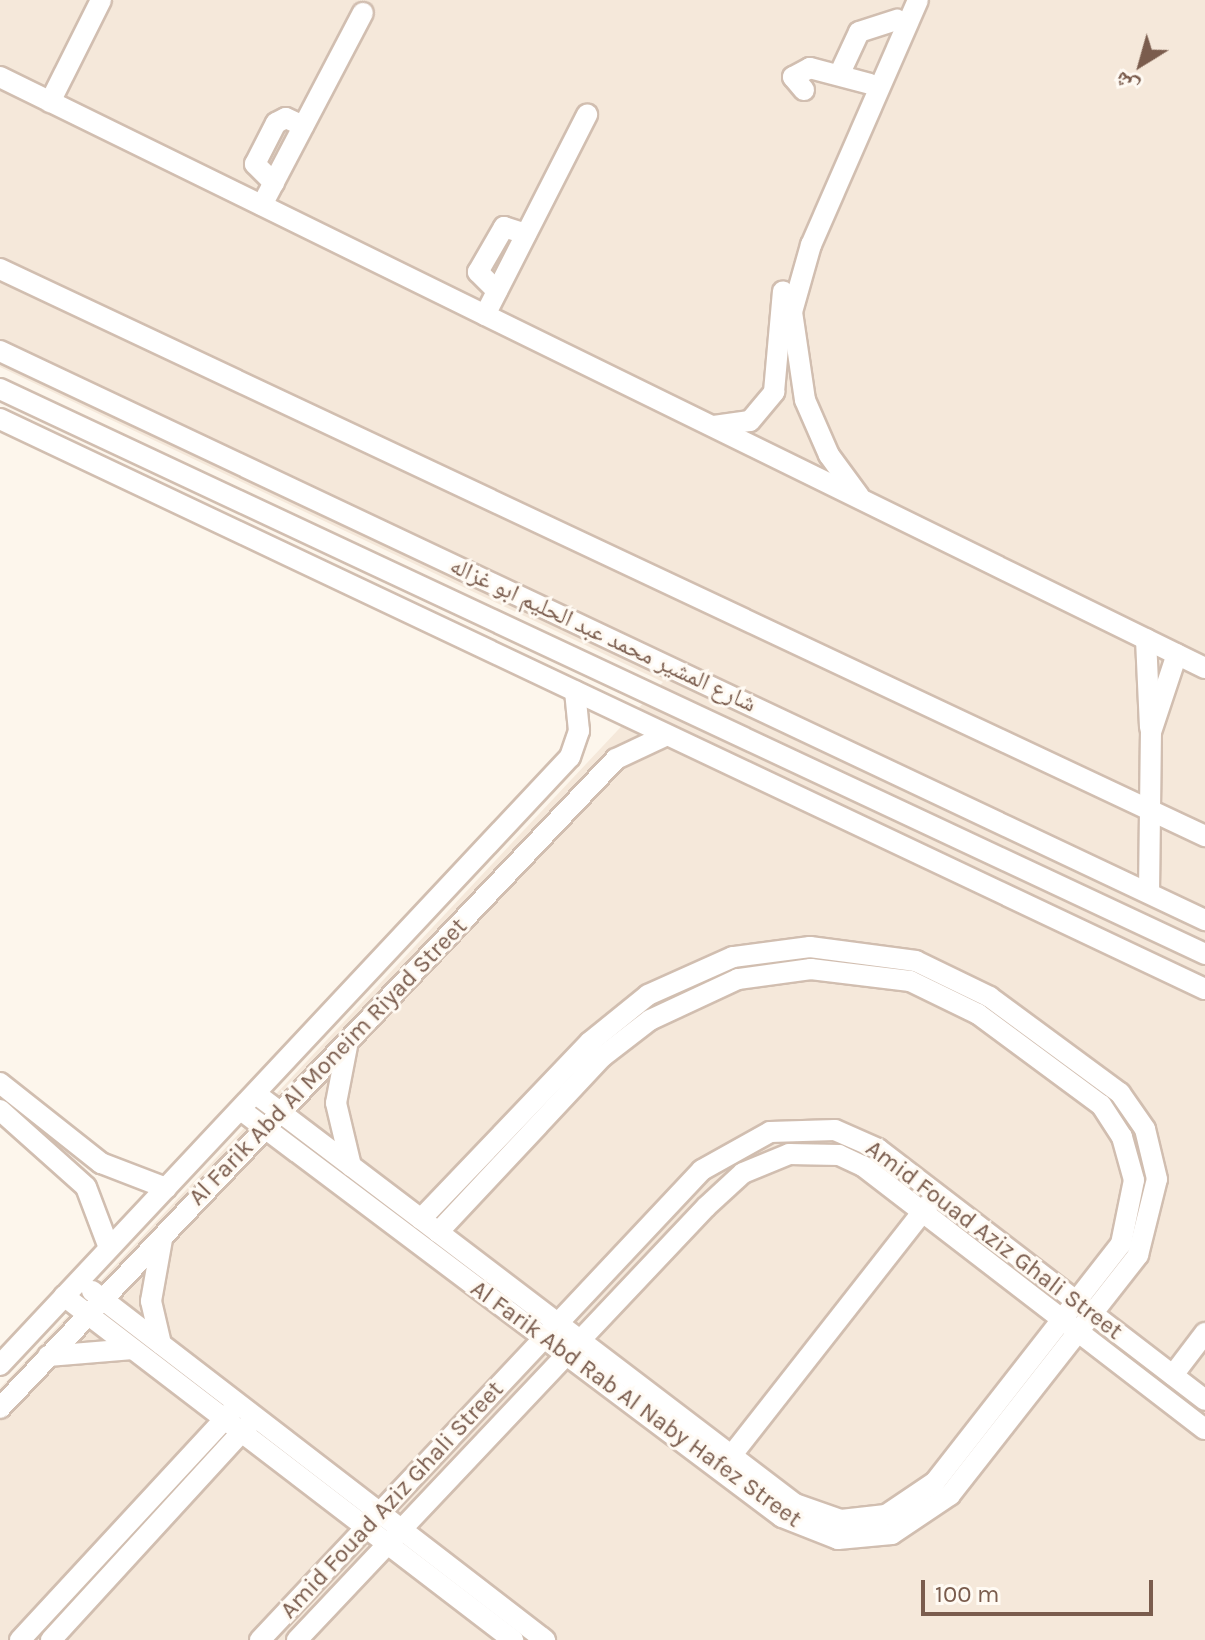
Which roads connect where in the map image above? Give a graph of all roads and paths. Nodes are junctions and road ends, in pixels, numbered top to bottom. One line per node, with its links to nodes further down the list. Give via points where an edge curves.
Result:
1 (101, 0): 10 (street)
2 (905, 0): 5 (street)
3 (918, 0): 21 (street, via 811,245 792,312 810,414)
4 (363, 13): 12 (street)
5 (897, 20): 6 (street, via 859,32); 8 (street)
6 (840, 73): 8 (street); 9 (street, via 796,72 793,83)
7 (0, 77): 10 (street)
8 (870, 84): 18 (street, via 783,287 774,392 750,421)
9 (804, 90)
10 (50, 102): 12 (street)
11 (587, 115): 14 (street)
12 (262, 205): 14 (street)
13 (0, 269): 30 (street)
14 (485, 315): 18 (street)
15 (0, 351): 19 (street, شارع المشير محمد عبد الحليم ابو غزاله)
16 (0, 389): 20 (street, شارع المشير محمد عبد الحليم ابو غزاله)
17 (0, 419): 23 (street)
18 (712, 426): 21 (street)
19 (244, 465): 20 (street); 34 (street, شارع المشير محمد عبد الحليم ابو غزاله)
20 (230, 495): 22 (street, شارع المشير محمد عبد الحليم ابو غزاله)
21 (864, 502): 24 (street)
22 (339, 547): 23 (street); 36 (street, شارع المشير محمد عبد الحليم ابو غزاله)
23 (415, 616): 27 (street)
24 (1146, 639): 25 (street); 28 (street)
25 (1177, 654): 26 (street); 28 (street)
26 (1205, 668)
27 (575, 691): 29 (street); 32 (street, Al Farik Abd Al Moneim Riyad Street, via 579,731 570,757)
28 (1151, 732): 30 (street)
29 (667, 735): 33 (street, Al Farik Abd Al Moneim Riyad Street, via 623,752); 37 (street)
30 (1151, 811): 31 (street); 34 (street)
31 (1205, 836)
32 (484, 854): 33 (street); 40 (street, Al Farik Abd Al Moneim Riyad Street)
33 (507, 874): 38 (street, Al Farik Abd Al Moneim Riyad Street)
34 (1149, 893): 35 (street, شارع المشير محمد عبد الحليم ابو غزاله)
35 (1205, 920)
36 (1205, 954)
37 (1205, 989)
38 (349, 1040): 43 (street, Al Farik Abd Al Moneim Riyad Street); 47 (street, via 336,1103)
39 (0, 1083): 48 (street, via 101,1163)
40 (256, 1094): 42 (street, Al Farik Abd Al Moneim Riyad Street); 43 (street, Al Farik Abd Rab Al Naby Hafez Street)
41 (0, 1110): 53 (street, via 86,1187)
42 (241, 1110): 44 (street, Al Farik Abd Rab Al Naby Hafez Street); 48 (street, Al Farik Abd Al Moneim Riyad Street)
43 (280, 1112): 44 (street, Al Farik Abd Al Moneim Riyad Street); 47 (street, Al Farik Abd Rab Al Naby Hafez Street)
44 (265, 1128): 45 (street, Al Farik Abd Al Moneim Riyad Street); 46 (street, Al Farik Abd Rab Al Naby Hafez Street)
45 (242, 1152): 46 (street); 52 (street, Al Farik Abd Al Moneim Riyad Street)
46 (298, 1153): 60 (street, Al Farik Abd Rab Al Naby Hafez Street)
47 (351, 1166): 51 (street, Al Farik Abd Rab Al Naby Hafez Street)
48 (166, 1188): 53 (street, Al Farik Abd Al Moneim Riyad Street)
49 (937, 1194): 50 (street); 57 (street, Amid Fouad Aziz Ghali Street); 60 (street, Amid Fouad Aziz Ghali Street, via 855,1136 813,1127 759,1135 702,1170)
50 (923, 1212): 59 (street, Amid Fouad Aziz Ghali Street); 63 (street, Amid Fouad Aziz Ghali Street, via 839,1155 765,1161 724,1189); 73 (street)
51 (430, 1226): 57 (street, Al Farik Abd Rab Al Naby Hafez Street, via 590,1042 648,995 733,957 850,948 916,961 968,983 1106,1080 1134,1110 1153,1153 1156,1205 1138,1255); 60 (street, Al Farik Abd Rab Al Naby Hafez Street)
52 (163, 1236): 56 (street, Al Farik Abd Al Moneim Riyad Street); 62 (street, via 151,1301)
53 (109, 1248): 54 (street, Al Farik Abd Al Moneim Riyad Street)
54 (78, 1281): 55 (street, Al Farik Abd Al Moneim Riyad Street); 56 (street)
55 (64, 1296): 58 (street); 66 (street, Al Farik Abd Al Moneim Riyad Street)
56 (102, 1299): 58 (street, Al Farik Abd Al Moneim Riyad Street); 62 (street)
57 (1084, 1308): 59 (street, Al Farik Abd Rab Al Naby Hafez Street); 67 (street, Amid Fouad Aziz Ghali Street)
58 (88, 1315): 64 (street); 65 (street, Al Farik Abd Al Moneim Riyad Street)
59 (1070, 1326): 72 (street, Amid Fouad Aziz Ghali Street); 73 (street, Al Farik Abd Rab Al Naby Hafez Street, via 935,1482 895,1511 866,1520 817,1514)
60 (552, 1331): 63 (street, Al Farik Abd Rab Al Naby Hafez Street); 74 (street, Amid Fouad Aziz Ghali Street)
61 (1205, 1333): 67 (street)
62 (161, 1344): 70 (street)
63 (573, 1348): 73 (street, Al Farik Abd Rab Al Naby Hafez Street); 75 (street, Amid Fouad Aziz Ghali Street)
64 (133, 1349): 65 (street); 70 (street)
65 (48, 1356): 69 (street, Al Farik Abd Al Moneim Riyad Street)
66 (0, 1365)
67 (1173, 1375): 68 (street, Amid Fouad Aziz Ghali Street)
68 (1205, 1400)
69 (0, 1408)
70 (231, 1411): 71 (street); 76 (street)
71 (249, 1425): 74 (street); 77 (street)
72 (1205, 1429)
73 (726, 1463)
74 (374, 1520): 75 (street); 79 (street, Amid Fouad Aziz Ghali Street)
75 (395, 1536): 80 (street, Amid Fouad Aziz Ghali Street); 81 (street); 82 (street)
76 (37, 1622): 77 (street); 78 (street)
77 (52, 1638)
78 (20, 1640)
79 (260, 1640)
80 (297, 1640)
81 (513, 1640)
82 (545, 1640)

